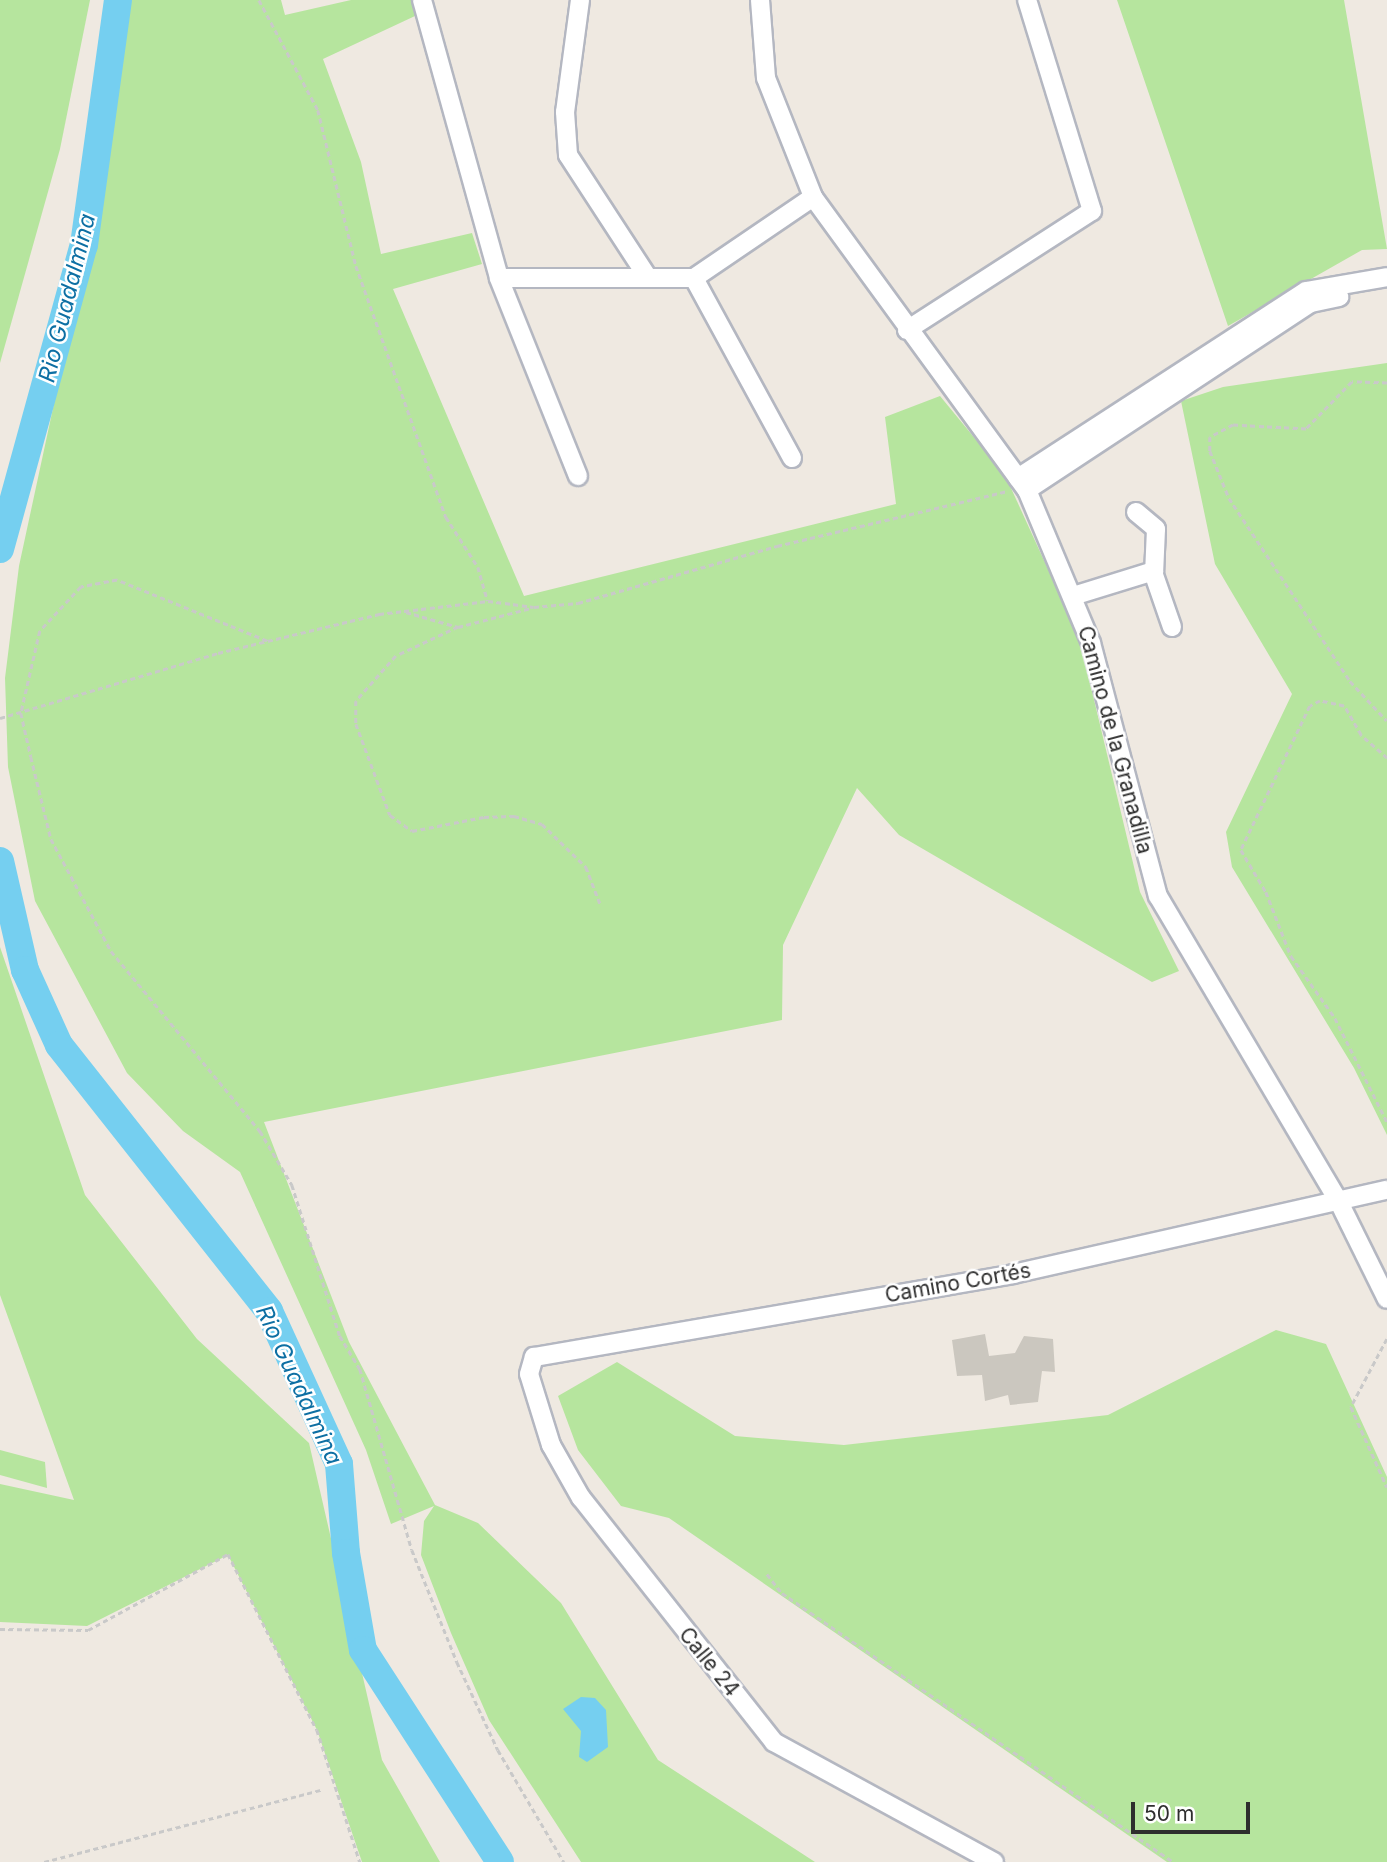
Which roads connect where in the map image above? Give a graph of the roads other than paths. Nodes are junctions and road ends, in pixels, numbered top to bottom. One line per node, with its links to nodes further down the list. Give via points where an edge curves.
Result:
1 (422, 0): 8 (street)
2 (580, 0): 6 (street, via 565,112 568,155)
3 (760, 0): 5 (street, Camino de la Granadilla, via 766,78)
4 (1027, 0): 12 (street, via 1092,211)
5 (813, 197): 9 (street); 12 (street, Camino de la Granadilla)
6 (647, 276): 8 (street); 9 (street)
7 (1387, 277): 11 (street)
8 (499, 278): 14 (street)
9 (694, 278): 13 (street)
10 (1387, 289): 11 (street)
11 (1309, 297): 15 (street)
12 (907, 330): 15 (street, Camino de la Granadilla)
13 (792, 458)
14 (578, 476)
15 (1023, 484): 18 (street, Camino de la Granadilla)
16 (1136, 512): 17 (street, via 1156,529)
17 (1154, 571): 18 (street); 19 (street)
18 (1073, 596): 21 (street, Camino de la Granadilla, via 1158,896)
19 (1172, 627)
20 (1387, 1190): 21 (street, Camino Cortés)
21 (1339, 1202): 22 (street, Camino de la Granadilla); 23 (street, Camino Cortés, via 1013,1275 689,1318 542,1353)
22 (1387, 1299)
23 (530, 1364): 24 (street, Calle 24, via 551,1445 581,1498 774,1742)
24 (994, 1862)

